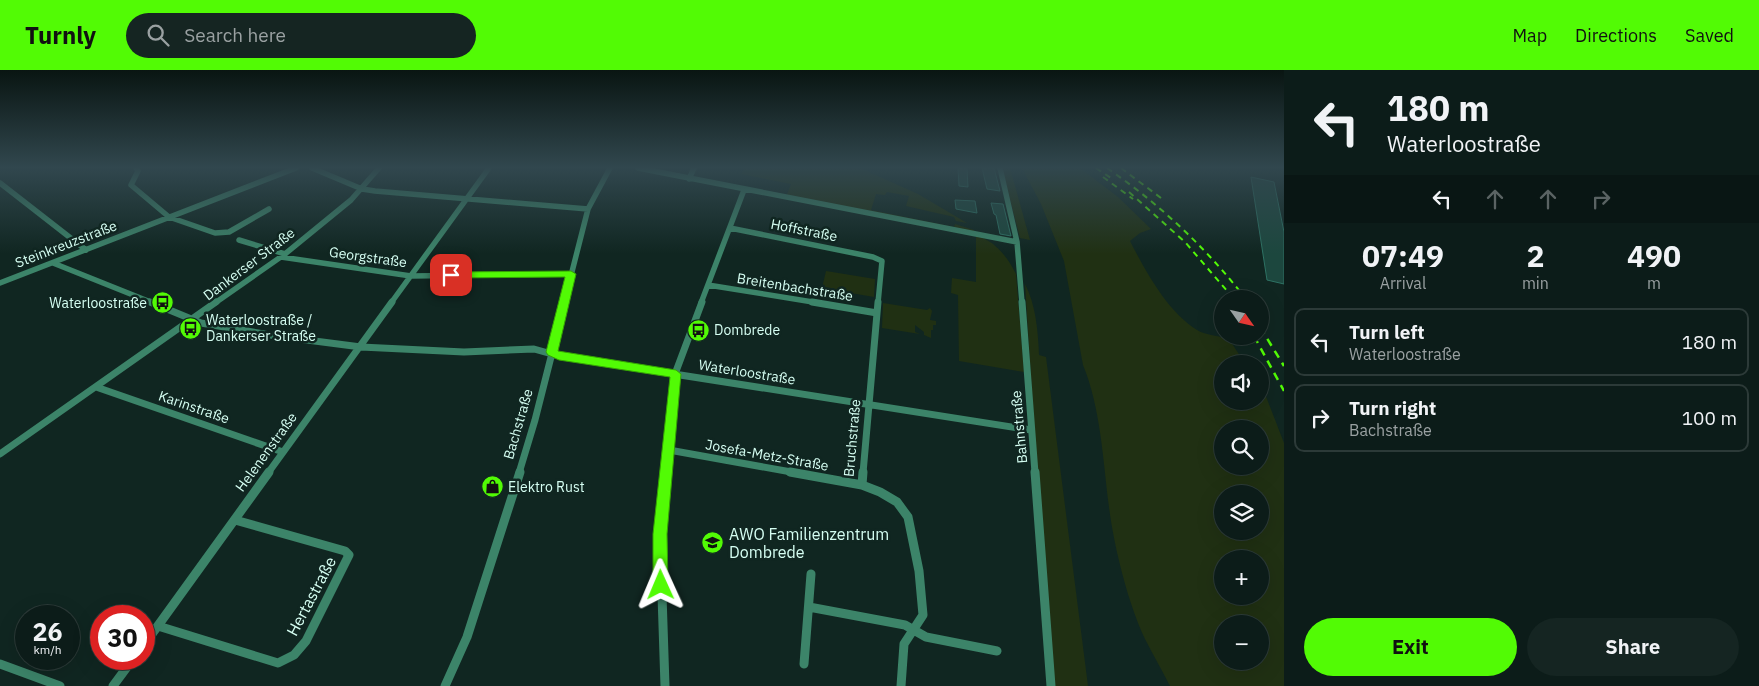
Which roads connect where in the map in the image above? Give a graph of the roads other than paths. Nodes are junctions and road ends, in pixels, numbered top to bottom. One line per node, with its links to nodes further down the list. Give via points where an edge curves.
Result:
1 (18, 197): 17 (street)
2 (146, 197): 13 (street)
3 (221, 197): 13 (street, Steinkreuzstraße)
4 (354, 197): 18 (street, Dankerser Straße)
5 (452, 197): 10 (street)
6 (595, 197): 12 (street, Bachstraße)
7 (742, 197): 14 (street)
8 (780, 197): 16 (street)
9 (1007, 197): 16 (street, Bahnstraße)
10 (467, 198): 12 (street); 22 (street, Helenenstraße)
11 (269, 209): 13 (street, via 221,234)
12 (588, 209): 21 (street, Bachstraße)
13 (170, 216): 17 (street, Steinkreuzstraße)
14 (730, 228): 19 (street, Hoffstraße); 24 (street)
15 (239, 240): 18 (street, Georgstraße)
16 (1018, 242): 32 (street, Bahnstraße)
17 (86, 250): 20 (street, Steinkreuzstraße)
18 (283, 255): 22 (street, Georgstraße); 26 (street, Dankerser Straße)
19 (873, 257): 25 (street, Bruchstraße, via 883,264)
20 (53, 262): 23 (street, Steinkreuzstraße); 26 (street, Waterloostraße)
21 (571, 274): 22 (street, Georgstraße); 28 (street, Bachstraße)
22 (411, 276): 27 (street, Helenenstraße)
23 (0, 283)
24 (708, 285): 25 (street, Breitenbachstraße); 29 (street)
25 (877, 313): 31 (street, Bruchstraße)
26 (192, 321): 27 (street, Waterloostraße); 30 (street, Dankerser Straße)
27 (361, 347): 28 (street, Waterloostraße, via 464,352 534,349); 34 (street, Helenenstraße)
28 (552, 352): 29 (street, Waterloostraße, via 559,356); 49 (street, Bachstraße, via 516,485 467,637)
29 (676, 374): 31 (street, Waterloostraße); 33 (street)
30 (96, 387): 34 (street, Karinstraße); 35 (street, Dankerser Straße)
31 (869, 403): 32 (street, Waterloostraße); 36 (street, Bruchstraße)
32 (1031, 430): 52 (street, Bahnstraße)
33 (669, 450): 36 (street, Josefa-Metz-Straße); 50 (street, via 660,534)
34 (283, 452): 37 (street, Helenenstraße)
35 (0, 454)
36 (862, 485): 42 (street, Bruchstraße, via 897,502 908,517 919,571 923,615)
37 (235, 520): 40 (street, Helenenstraße); 40 (street, Hertastraße, via 345,551 349,555 299,652 278,663)
38 (811, 574): 39 (street)
39 (809, 607): 42 (street, via 905,625); 45 (street)
40 (158, 626): 41 (street, Helenenstraße)
41 (155, 630)
42 (913, 630): 43 (street, via 926,636); 51 (street, Bruchstraße, via 904,644)
43 (997, 651)
44 (0, 664): 47 (street)
45 (804, 664)
46 (125, 670): 48 (street)
47 (60, 686)
48 (113, 686)
49 (445, 686)
50 (665, 686)
51 (901, 686)
52 (1051, 686)

